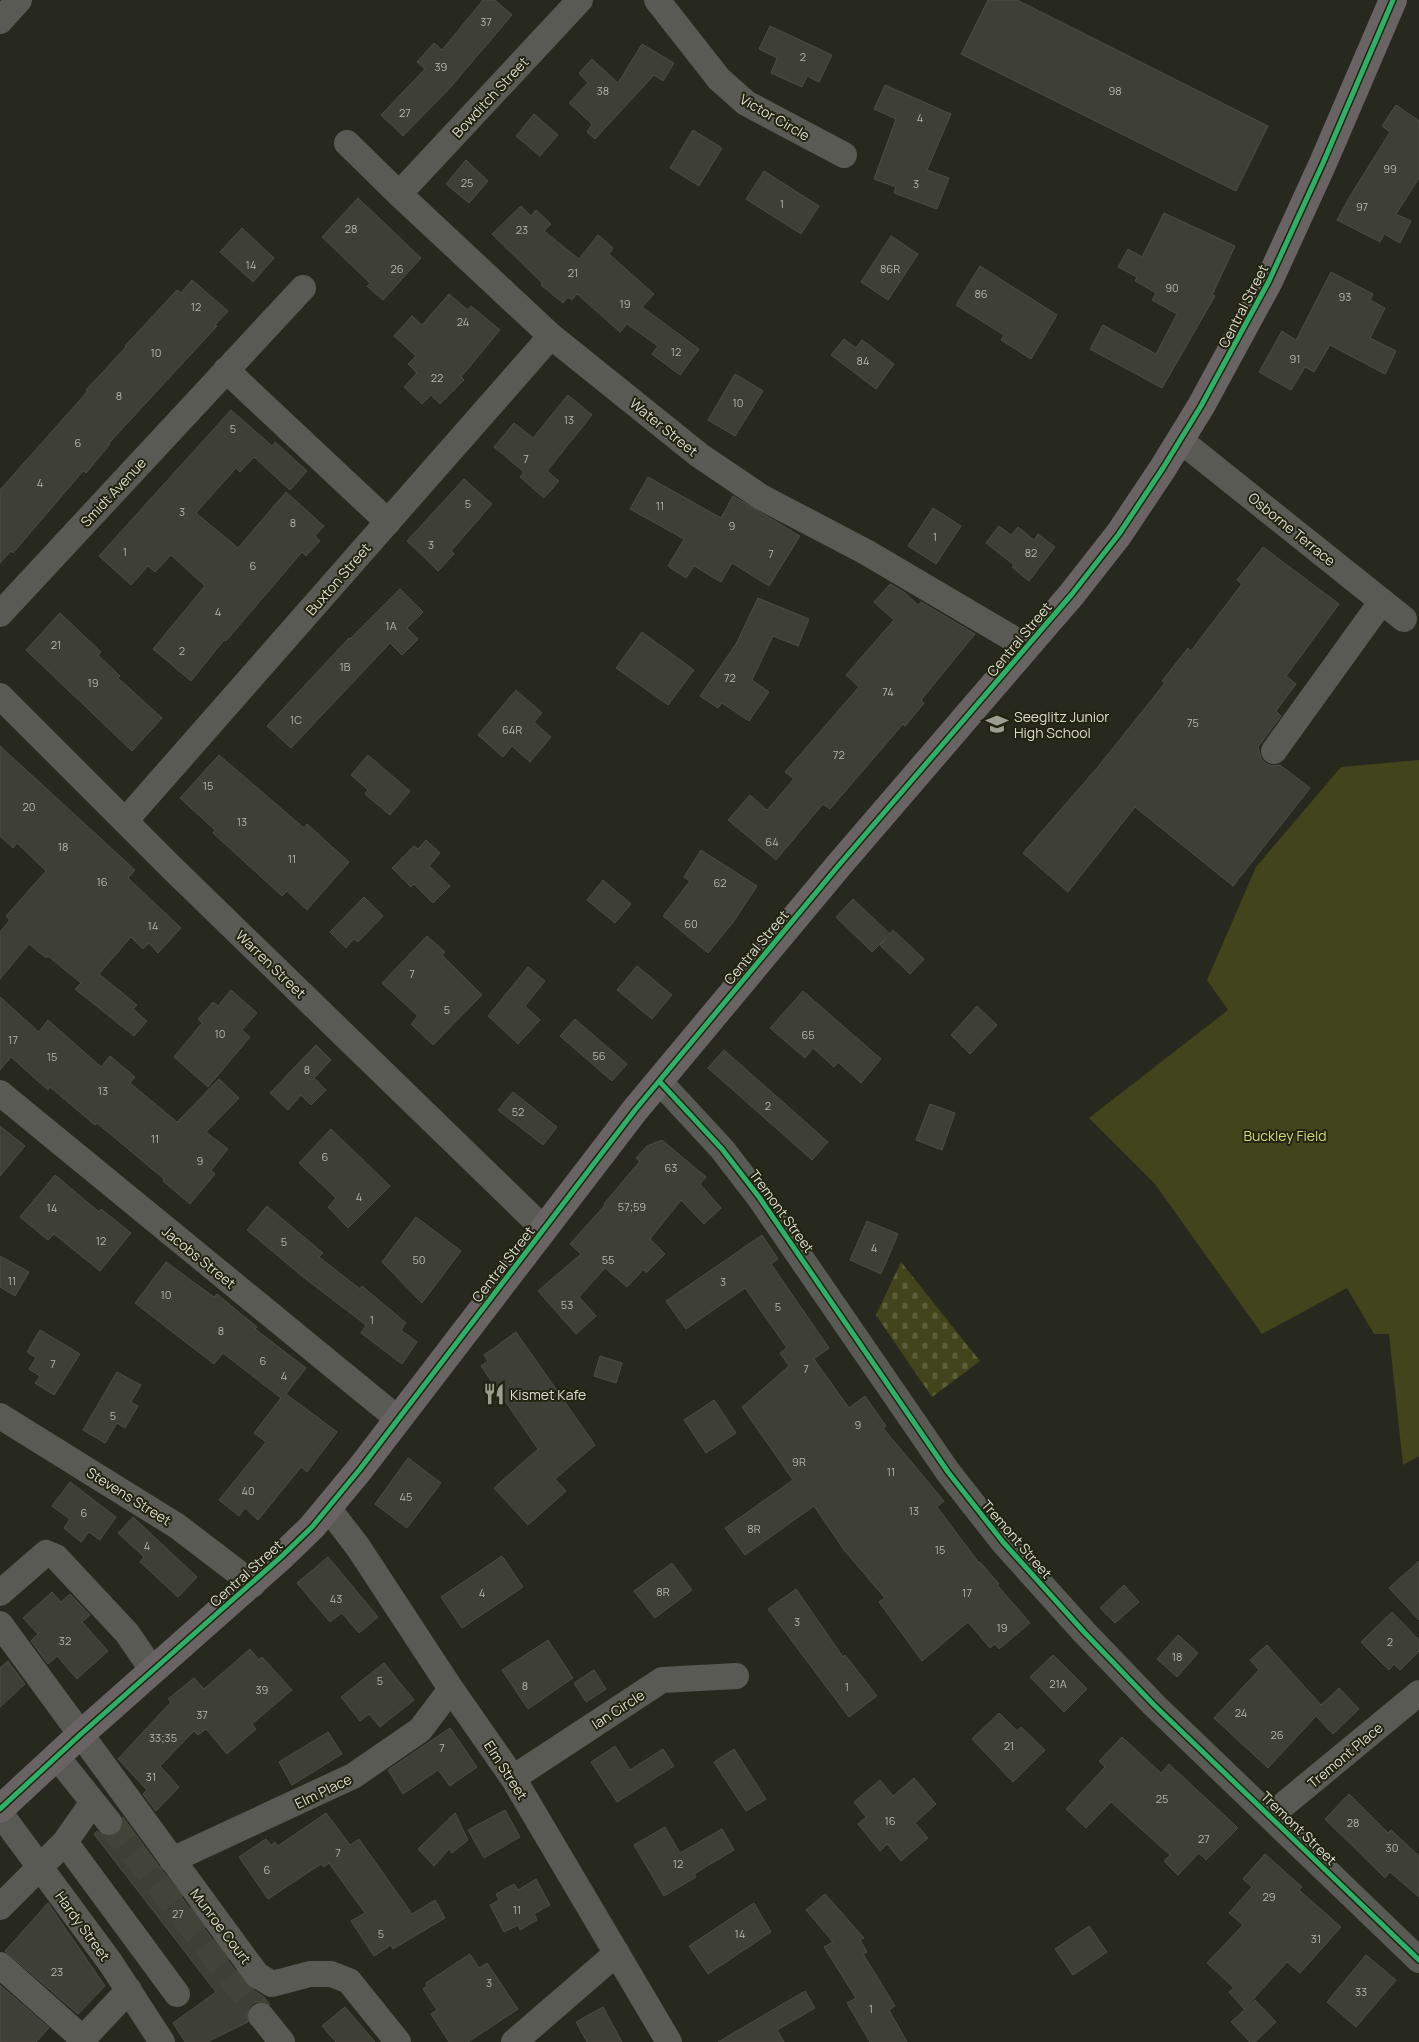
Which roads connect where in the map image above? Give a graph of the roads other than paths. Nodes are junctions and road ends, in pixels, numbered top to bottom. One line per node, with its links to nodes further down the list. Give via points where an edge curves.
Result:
1 (19, 0): 5 (street)
2 (580, 0): 8 (street, Bowditch Street)
3 (657, 0): 7 (street, Victor Circle, via 719,79 746,103)
4 (1393, 0): 12 (main road, Central Street, via 1269,281)
5 (0, 22)
6 (347, 143): 8 (street, Water Street)
7 (844, 155)
8 (399, 194): 10 (street, Water Street)
9 (303, 288): 11 (street, Smidt Avenue)
10 (551, 336): 13 (street, Buxton Street); 17 (street, Water Street, via 699,455 761,497 866,552)
11 (226, 370): 13 (street); 15 (street, Smidt Avenue)
12 (1180, 440): 14 (street, Osborne Terrace); 17 (main road, Central Street, via 1119,534)
13 (388, 522): 20 (street, Buxton Street)
14 (1382, 601): 16 (street, Osborne Terrace); 19 (street)
15 (0, 614)
16 (1404, 618)
17 (1027, 647): 21 (main road, Central Street)
18 (0, 696): 20 (street, Warren Street)
19 (1274, 751)
20 (125, 821): 23 (street, Warren Street)
21 (659, 1081): 23 (main road, Central Street); 39 (street, Tremont Street, via 722,1149 759,1197 948,1472 985,1520 1084,1632 1195,1746)
22 (0, 1093): 25 (street, Jacobs Street)
23 (544, 1229): 25 (main road, Central Street)
24 (0, 1416): 27 (street, Stevens Street, via 177,1526)
25 (398, 1419): 26 (main road, Central Street)
26 (328, 1508): 27 (main road, Central Street); 32 (street, Elm Street, via 358,1547)
27 (252, 1584): 30 (main road, Central Street)
28 (0, 1593): 30 (street, via 46,1553 56,1557 127,1633)
29 (0, 1624): 34 (street, Munroe Court)
30 (153, 1671): 34 (main road, Central Street)
31 (736, 1676): 36 (street, Ian Circle, via 662,1680)
32 (451, 1689): 36 (street, Elm Street); 42 (street, Elm Place, via 420,1730 353,1776)
33 (1419, 1693): 39 (street, Tremont Place)
34 (81, 1734): 35 (main road, Central Street); 42 (street, Munroe Court)
35 (57, 1757): 37 (street); 38 (main road, Central Street)
36 (513, 1778): 45 (street, Elm Street)
37 (93, 1802): 40 (street); 41 (street)
38 (0, 1811): 43 (street, Hardy Street)
39 (1270, 1816): 46 (street, Tremont Street)
40 (109, 1822)
41 (64, 1842): 43 (street); 49 (street)
42 (172, 1860): 54 (street, Munroe Court, via 257,1975 272,1984 310,1974 331,1974 349,1981)
43 (40, 1867): 44 (street); 48 (street, Hardy Street)
44 (0, 1907)
45 (617, 1953): 55 (street); 56 (street, Elm Street)
46 (1419, 1960)
47 (0, 1965): 51 (street)
48 (129, 1990): 51 (street); 52 (street, Hardy Street)
49 (177, 1994)
50 (262, 2016): 53 (street)
51 (81, 2040)
52 (162, 2042)
53 (282, 2042)
54 (398, 2042)
55 (514, 2042)
56 (669, 2042)

